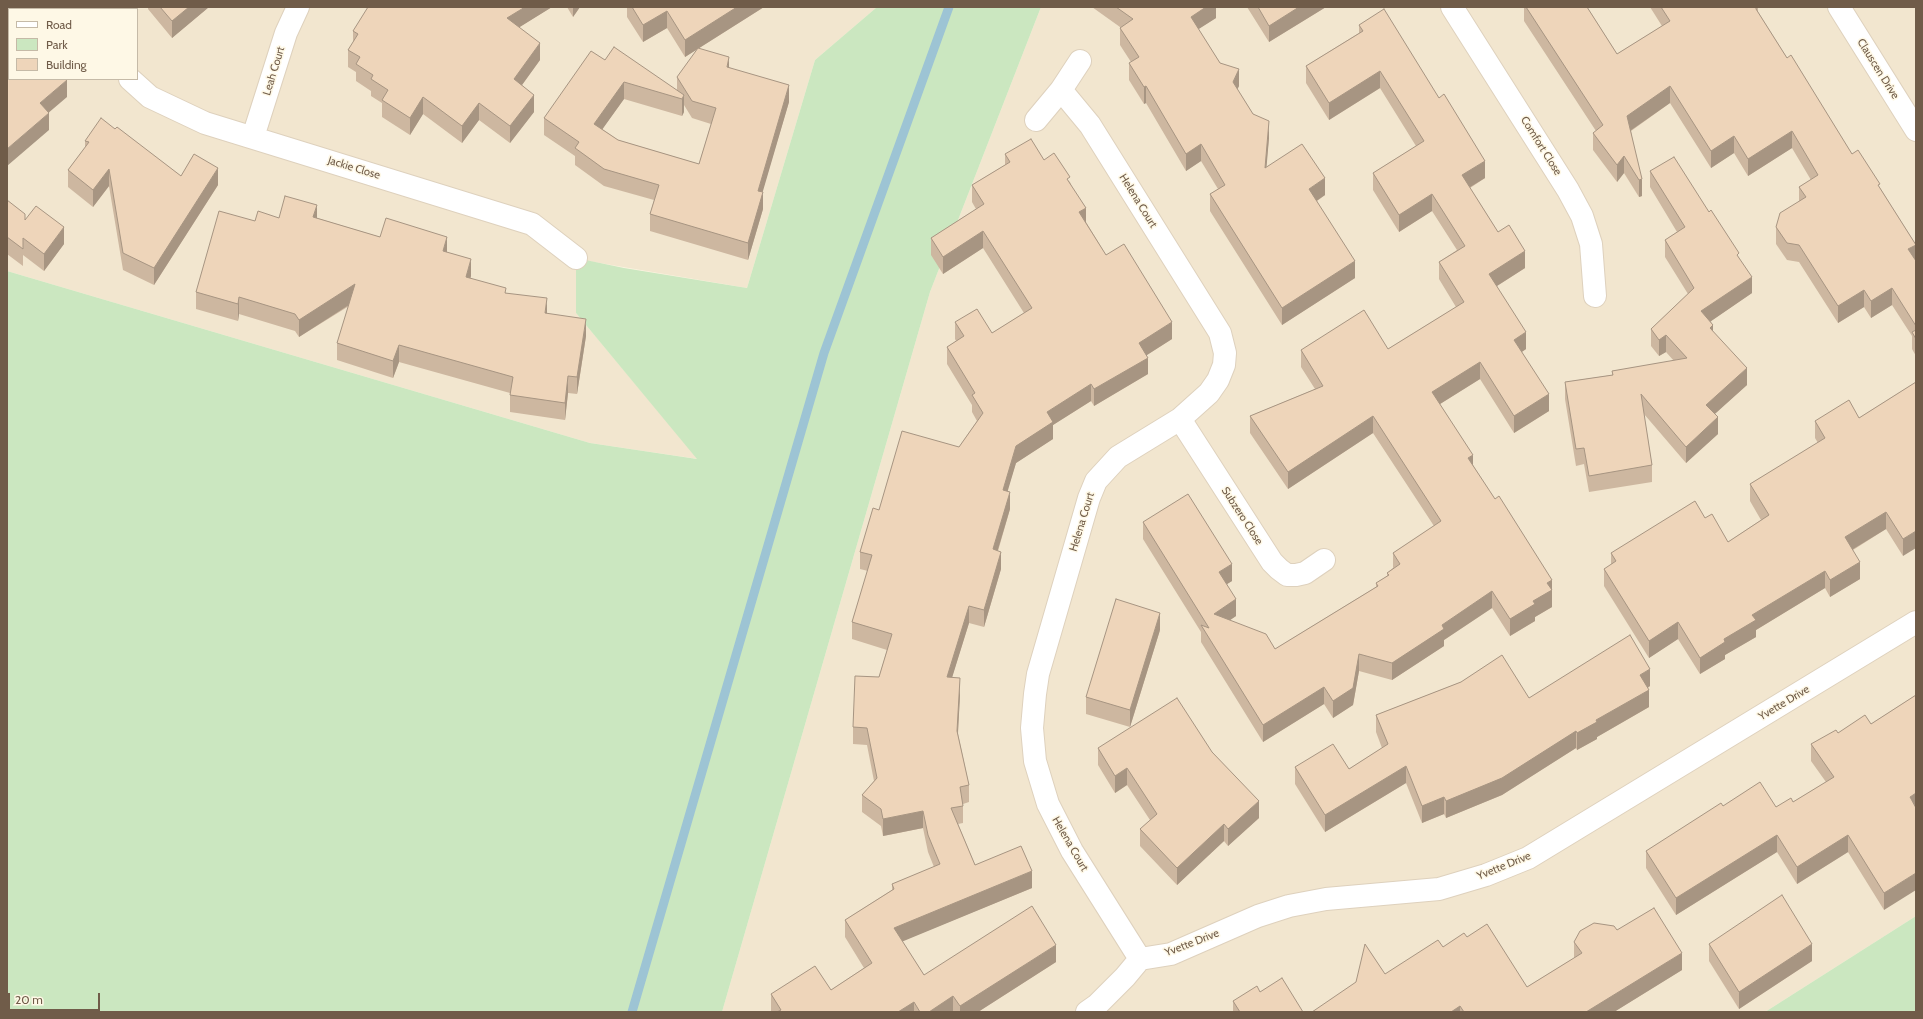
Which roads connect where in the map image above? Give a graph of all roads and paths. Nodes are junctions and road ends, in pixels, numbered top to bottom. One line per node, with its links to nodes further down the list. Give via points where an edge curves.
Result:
1 (298, 7): 9 (street, Leah Court, via 286,33)
2 (1840, 7): 8 (street, Clauscen Drive)
3 (1455, 8): 11 (street, Comfort Close, via 1582,216 1591,244)
4 (1080, 61): 6 (street)
5 (131, 80): 9 (street, Jackie Close, via 150,97 182,113 205,123)
6 (1061, 90): 7 (street); 12 (street, Helena Court, via 1090,125 1220,333 1225,353 1224,365 1218,380 1209,393)
7 (1036, 120)
8 (1916, 130)
9 (253, 137): 10 (street, Jackie Close, via 532,224)
10 (576, 258)
11 (1595, 296)
12 (1180, 419): 13 (street, Subzero Close, via 1279,569 1287,575 1296,575 1305,573); 15 (street, Helena Court, via 1118,457 1096,481 1088,498 1038,674 1032,711 1035,760 1054,819)
13 (1324, 560)
14 (1916, 622): 15 (street, Yvette Drive, via 1528,858 1486,875 1439,889 1326,899 1289,906 1258,916 1171,954)
15 (1140, 959): 16 (street, via 1097,1005)
16 (1087, 1012)

